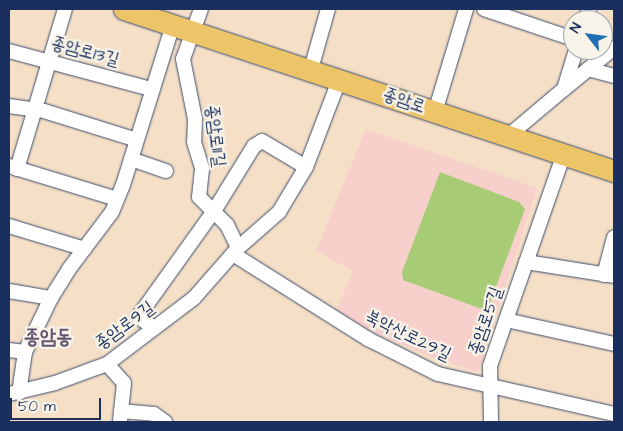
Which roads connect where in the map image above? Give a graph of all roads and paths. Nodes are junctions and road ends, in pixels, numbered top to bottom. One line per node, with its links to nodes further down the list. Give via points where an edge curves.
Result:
1 (65, 9): 13 (street)
2 (124, 9): 7 (main road, 종암로)
3 (201, 9): 8 (street)
4 (328, 9): 14 (street)
5 (466, 9): 22 (street)
6 (484, 9): 9 (street)
7 (173, 24): 8 (main road, 종암로); 18 (street)
8 (194, 31): 14 (main road, 종암로); 32 (street, 종암로11길, via 184,59 195,119 194,142 202,169 199,197)
9 (563, 36)
10 (614, 48): 15 (street)
11 (9, 51): 13 (street, 종암로13길)
12 (573, 60): 19 (street)
13 (50, 62): 18 (street, 종암로13길); 21 (street)
14 (311, 69): 17 (main road, 종암로)
15 (588, 69): 16 (street); 19 (street)
16 (614, 76)
17 (340, 78): 22 (main road, 종암로); 27 (street, 종암로9길)
18 (151, 89): 24 (street)
19 (564, 89): 23 (street)
20 (9, 106): 21 (street)
21 (34, 110): 24 (street); 28 (street)
22 (435, 112): 23 (main road, 종암로)
23 (507, 137): 25 (main road, 종암로)
24 (136, 140): 26 (street)
25 (563, 156): 30 (main road, 종암로); 37 (street, 종암로5길)
26 (131, 159): 29 (street); 31 (street)
27 (306, 167): 32 (street, via 262,141 254,146); 36 (street, 종암로9길, via 279,212)
28 (13, 168): 31 (street)
29 (166, 171)
30 (614, 172)
31 (117, 199): 35 (street, via 112,212)
32 (214, 211): 36 (street, via 227,225); 42 (street, via 138,317)
33 (9, 226): 35 (street)
34 (614, 237): 38 (street)
35 (85, 249): 40 (street)
36 (235, 251): 42 (street, 종암로9길, via 194,298); 47 (street, 북악산로29길, via 368,339 438,374)
37 (526, 262): 38 (street); 41 (street, 종암로5길)
38 (609, 275)
39 (9, 291): 40 (street)
40 (52, 298): 45 (street)
41 (506, 320): 43 (street); 47 (street, 종암로5길, via 490,366)
42 (154, 328): 46 (street, 종암로9길)
43 (614, 344)
44 (9, 350): 45 (street)
45 (25, 352): 48 (street)
46 (107, 364): 48 (street, 종암로9길); 50 (street, via 124,383)
47 (492, 386): 49 (street, 북악산로29길); 52 (street, 종암로5길)
48 (14, 393)
49 (614, 414)
50 (121, 417): 51 (street, via 154,414)
51 (165, 422)
52 (491, 422)

